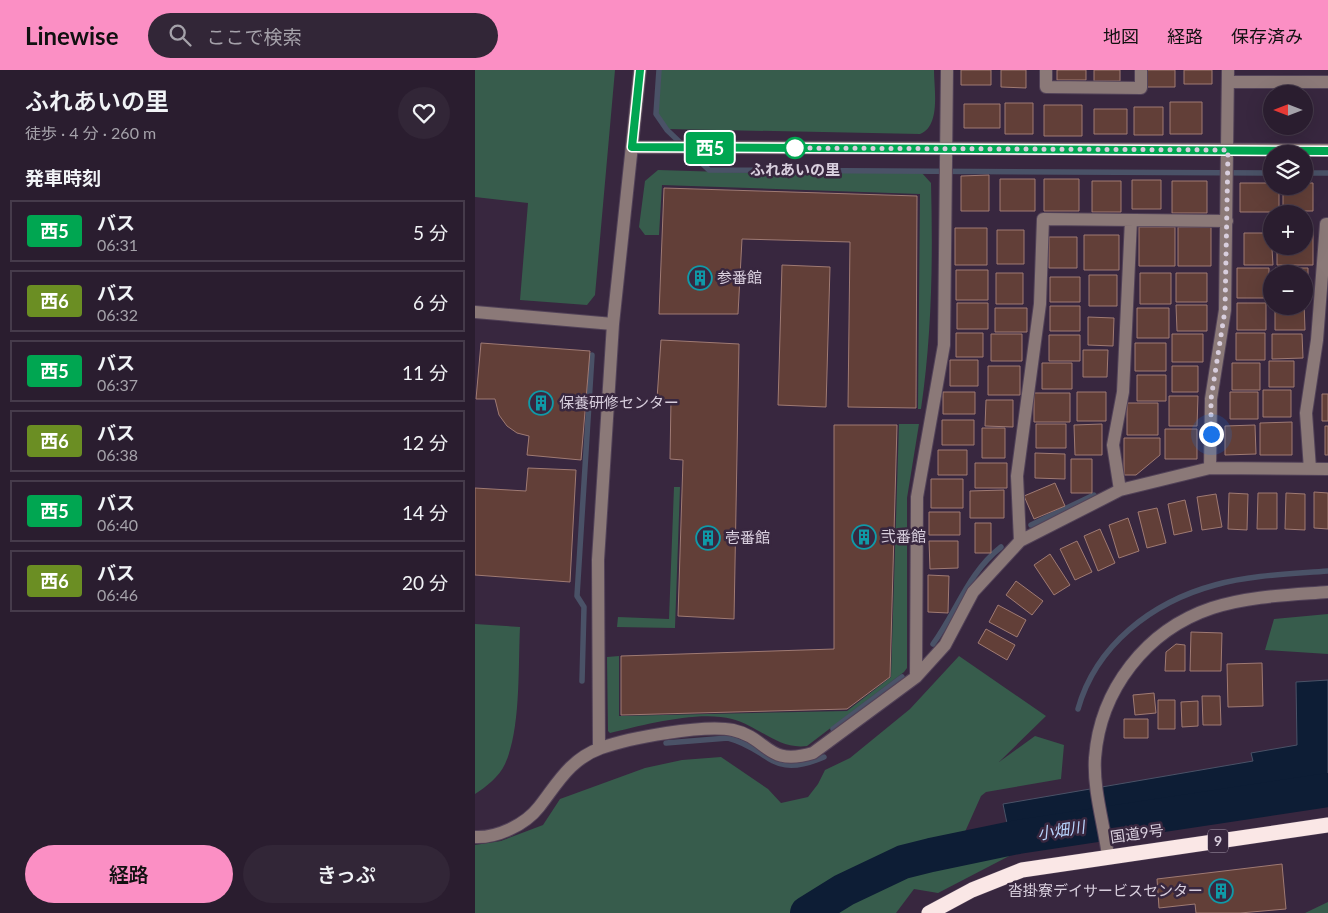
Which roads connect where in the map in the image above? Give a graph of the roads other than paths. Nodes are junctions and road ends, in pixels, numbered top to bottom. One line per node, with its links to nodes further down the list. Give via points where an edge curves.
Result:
1 (640, 70): 7 (street)
2 (947, 70): 8 (street)
3 (1046, 70): 4 (street, via 1046,87 1141,88)
4 (1141, 70)
5 (1228, 76): 6 (street); 9 (street)
6 (1328, 82)
7 (632, 147): 8 (street); 15 (street)
8 (946, 149): 9 (street); 22 (street, via 944,345 917,497)
9 (1228, 150): 10 (street); 12 (street)
10 (1328, 150)
11 (1131, 220): 12 (street); 19 (street, via 1123,392 1113,444); 20 (street, via 1043,219 1040,304 1017,476)
12 (1227, 221): 16 (street, via 1225,310 1211,399)
13 (1328, 224): 17 (street, via 1306,413)
14 (475, 312): 15 (street)
15 (613, 324): 23 (street, via 598,560)
16 (1210, 468): 17 (street); 19 (street)
17 (1310, 469): 18 (street)
18 (1328, 470)
19 (1120, 490): 20 (street)
20 (1020, 541): 22 (street, via 973,592 945,645)
21 (1328, 592): 26 (street, via 1238,601 1189,617 1164,632 1137,656 1117,685 1105,713 1095,759)
22 (915, 677): 23 (street, via 813,753 801,756 781,757 748,736 721,729 654,735)
23 (599, 748): 25 (street, via 567,769 539,807 526,818 502,833)
24 (1328, 825): 26 (highway, 国道9号 / 9)
25 (475, 837)
26 (1108, 856): 27 (highway, 国道9号 / 9, via 1023,870 972,890)
27 (929, 913)

